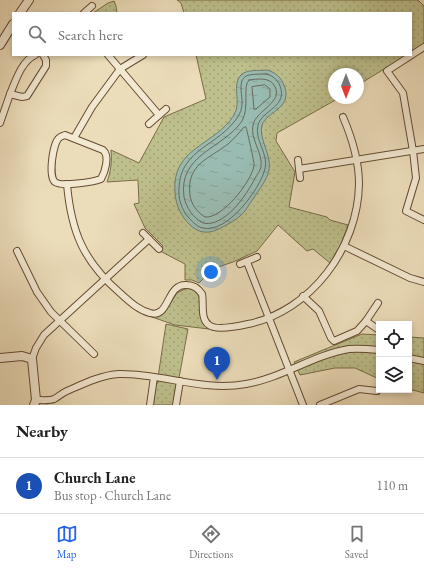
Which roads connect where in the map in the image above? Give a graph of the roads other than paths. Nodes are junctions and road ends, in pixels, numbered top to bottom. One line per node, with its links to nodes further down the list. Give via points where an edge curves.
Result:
1 (29, 0): 3 (street)
2 (92, 6): 4 (street)
3 (21, 12)
4 (85, 12)
5 (12, 26): 6 (street)
6 (0, 45)
7 (424, 47): 8 (street)
8 (412, 55)
9 (33, 56): 15 (street, via 19,72)
10 (43, 56): 15 (street, via 46,66 27,96)
11 (109, 56): 14 (street)
12 (141, 56): 14 (street)
13 (410, 56): 23 (street, via 387,71 403,92)
14 (120, 69): 17 (street); 21 (street, via 92,106)
15 (10, 94): 19 (street)
16 (166, 109): 17 (street)
17 (159, 114): 20 (street)
18 (343, 117): 25 (street, via 353,140)
19 (0, 123)
20 (149, 124)
21 (74, 138): 28 (street, via 59,138 55,145 51,171 54,181); 28 (street, via 105,153 104,174 101,179 94,182)
22 (424, 149): 23 (street)
23 (413, 151): 25 (street); 29 (street, via 416,178 406,211)
24 (298, 160): 26 (street)
25 (357, 160): 26 (street); 32 (street, via 357,204)
26 (299, 169): 27 (street)
27 (300, 178)
28 (67, 184): 36 (street, via 72,223 91,263)
29 (424, 220)
30 (143, 233): 31 (street)
31 (149, 239): 33 (street); 36 (street)
32 (344, 246): 37 (street, via 410,278); 38 (street, via 332,266)
33 (160, 249)
34 (16, 251): 41 (street, via 37,292)
35 (257, 257): 40 (street, via 244,263)
36 (105, 280): 40 (street, via 140,309 152,314 164,309 173,291 183,284 192,285 202,294 204,319 210,326 238,326); 41 (street)
37 (424, 282)
38 (303, 296): 40 (street); 42 (street, via 319,310 334,341 358,331)
39 (378, 304): 42 (street)
40 (268, 318): 50 (street)
41 (59, 321): 45 (street); 47 (street, via 44,335)
42 (366, 321): 43 (street)
43 (376, 328)
44 (376, 350): 50 (street, via 362,348 336,352)
45 (94, 354)
46 (0, 358): 47 (street, via 22,356)
47 (32, 359): 54 (street)
48 (412, 359): 49 (street)
49 (424, 362)
50 (290, 371): 52 (street, via 244,385 222,386); 57 (street)
51 (154, 377): 52 (street); 54 (street, via 118,374 98,378 54,399); 55 (street)
52 (180, 381): 56 (street)
53 (376, 391): 58 (street, via 359,388)
54 (35, 402)
55 (150, 405)
56 (176, 405)
57 (303, 405)
58 (320, 405)

